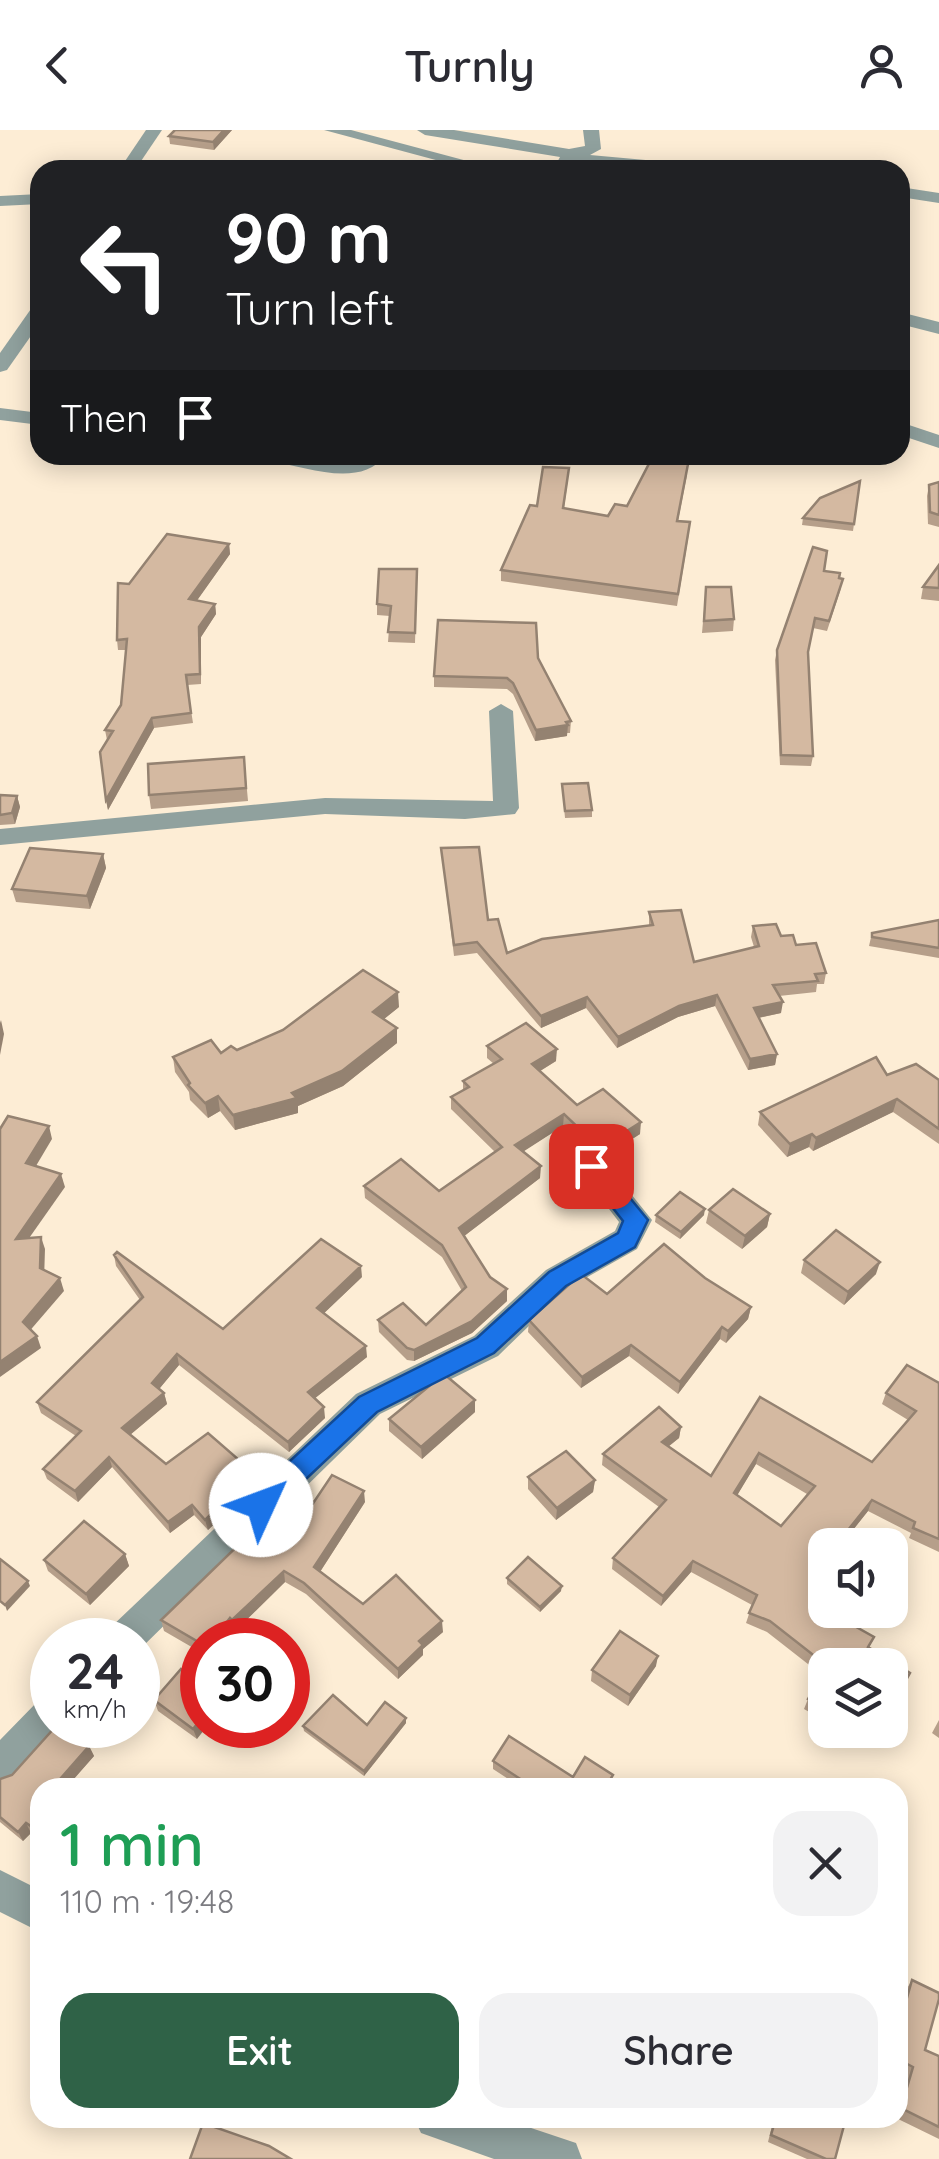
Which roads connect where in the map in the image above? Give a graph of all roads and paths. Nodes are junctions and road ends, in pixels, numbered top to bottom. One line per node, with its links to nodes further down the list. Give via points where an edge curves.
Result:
1 (154, 130): 6 (street)
2 (332, 130): 7 (street)
3 (425, 130): 5 (street)
4 (591, 130): 5 (street, via 593,149 573,150)
5 (571, 156): 8 (street); 9 (street)
6 (134, 160)
7 (453, 160)
8 (566, 160)
9 (608, 160)
10 (910, 194): 11 (street)
11 (939, 198)
12 (30, 200): 13 (street)
13 (0, 201)
14 (910, 321): 16 (street)
15 (30, 324): 17 (street)
16 (939, 328)
17 (0, 366)
18 (0, 414): 19 (street)
19 (30, 418)
20 (910, 432): 21 (street)
21 (939, 442)
22 (326, 465): 23 (street)
23 (367, 465)
24 (501, 711): 25 (street, via 506,808 325,806)
25 (0, 837)
26 (591, 1166): 27 (street, via 636,1220 626,1240 558,1279 486,1346 368,1404)
27 (145, 1618)
28 (30, 1737): 29 (street)
29 (0, 1768)
30 (0, 1890): 31 (street)
31 (30, 1906)
32 (466, 2128): 33 (street)
33 (560, 2159)

